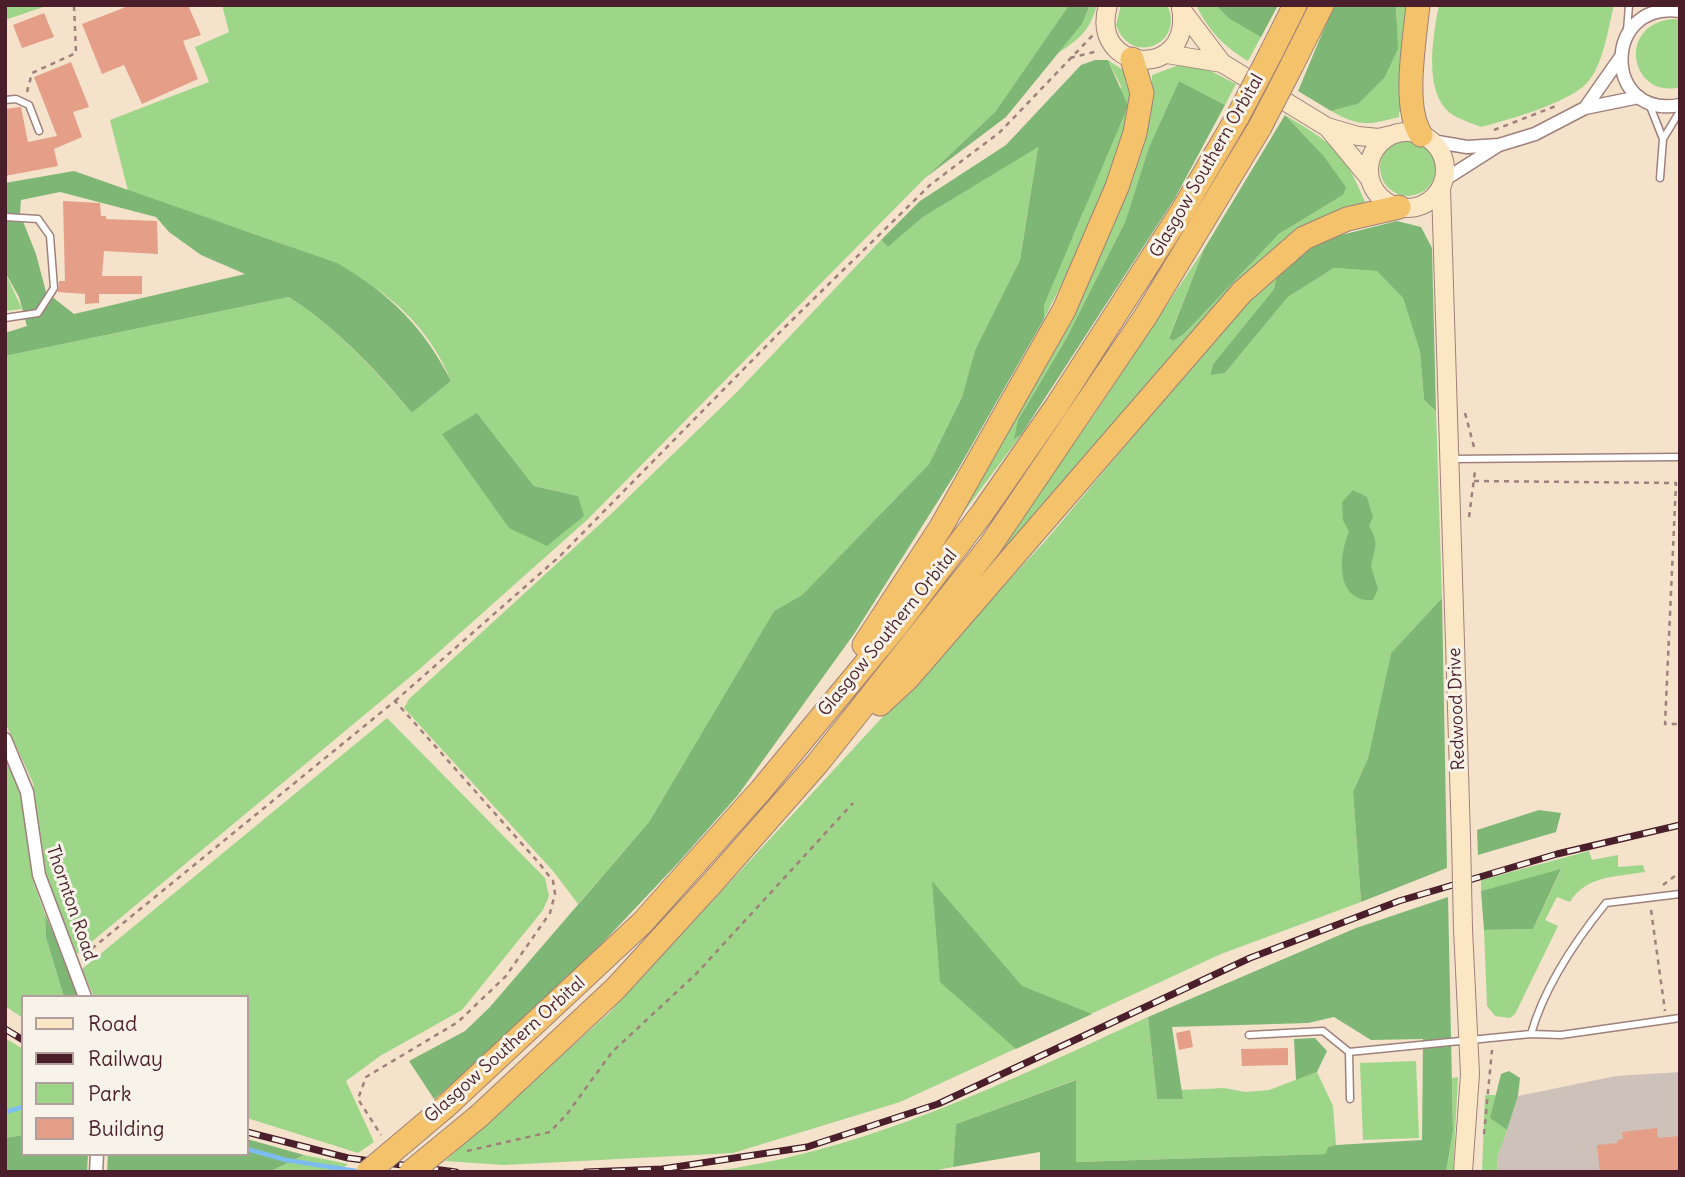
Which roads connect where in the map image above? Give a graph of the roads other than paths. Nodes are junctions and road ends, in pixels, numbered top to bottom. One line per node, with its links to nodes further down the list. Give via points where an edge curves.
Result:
1 (1108, 5): 10 (street, via 1105,23 1111,42)
2 (1295, 5): 34 (highway, Glasgow Southern Orbital, bridge, via 1238,116 1127,300 983,512)
3 (1322, 5): 35 (highway, Glasgow Southern Orbital, bridge, via 1260,127 1145,317 990,546)
4 (1418, 5): 21 (highway, via 1412,90 1415,123)
5 (1629, 5): 8 (lane)
6 (1180, 7): 9 (street, via 1181,33); 12 (street)
7 (1674, 9): 8 (street, via 1650,13)
8 (1628, 31): 11 (street)
9 (1167, 54): 10 (street, via 1149,61); 12 (street)
10 (1125, 55): 34 (highway, via 1142,93 1135,133 1064,310 941,527)
11 (1620, 58): 13 (street, via 1627,82); 16 (street)
12 (1222, 63): 18 (street)
13 (1644, 99): 15 (street, via 1661,106); 16 (street); 22 (lane)
14 (5, 100): 19 (lane, via 29,105)
15 (1680, 105)
16 (1585, 108): 23 (street, via 1535,134)
17 (1680, 111): 22 (lane)
18 (1326, 127): 20 (street, via 1358,136); 25 (street)
19 (39, 131)
20 (1391, 135): 21 (street, via 1403,132); 25 (street, via 1374,151)
21 (1427, 138): 23 (street, via 1467,147); 26 (street, via 1443,159)
22 (1662, 139): 24 (lane)
23 (1499, 145): 26 (street)
24 (1660, 178)
25 (1370, 179): 27 (street, via 1379,196)
26 (1442, 184): 27 (street, via 1433,198); 29 (street, Redwood Drive)
27 (1405, 208): 29 (street, via 1433,228); 35 (highway, via 1347,219 1304,238 1242,292 908,678)
28 (5, 217): 30 (lane, via 38,219 50,236 54,288 38,313)
29 (1441, 245): 32 (street, Redwood Drive)
30 (5, 318)
31 (1680, 457): 32 (lane)
32 (1449, 459): 41 (street, Redwood Drive, bridge)
33 (5, 739): 37 (street, Thornton Road, via 27,792 39,875)
34 (801, 741): 44 (highway, Glasgow Southern Orbital, bridge, via 642,923)
35 (817, 764): 45 (highway, Glasgow Southern Orbital, bridge, via 615,989 479,1116)
36 (1680, 894): 39 (lane, via 1606,903 1562,968)
37 (84, 995)
38 (1680, 1017): 39 (lane, via 1561,1035)
39 (1531, 1034): 41 (lane)
40 (1249, 1035): 42 (lane, via 1323,1031)
41 (1467, 1040): 42 (lane); 46 (street, Redwood Drive, via 1470,1074)
42 (1349, 1052): 43 (lane)
43 (1350, 1099)
44 (368, 1172)
45 (411, 1172)
46 (1463, 1172)

